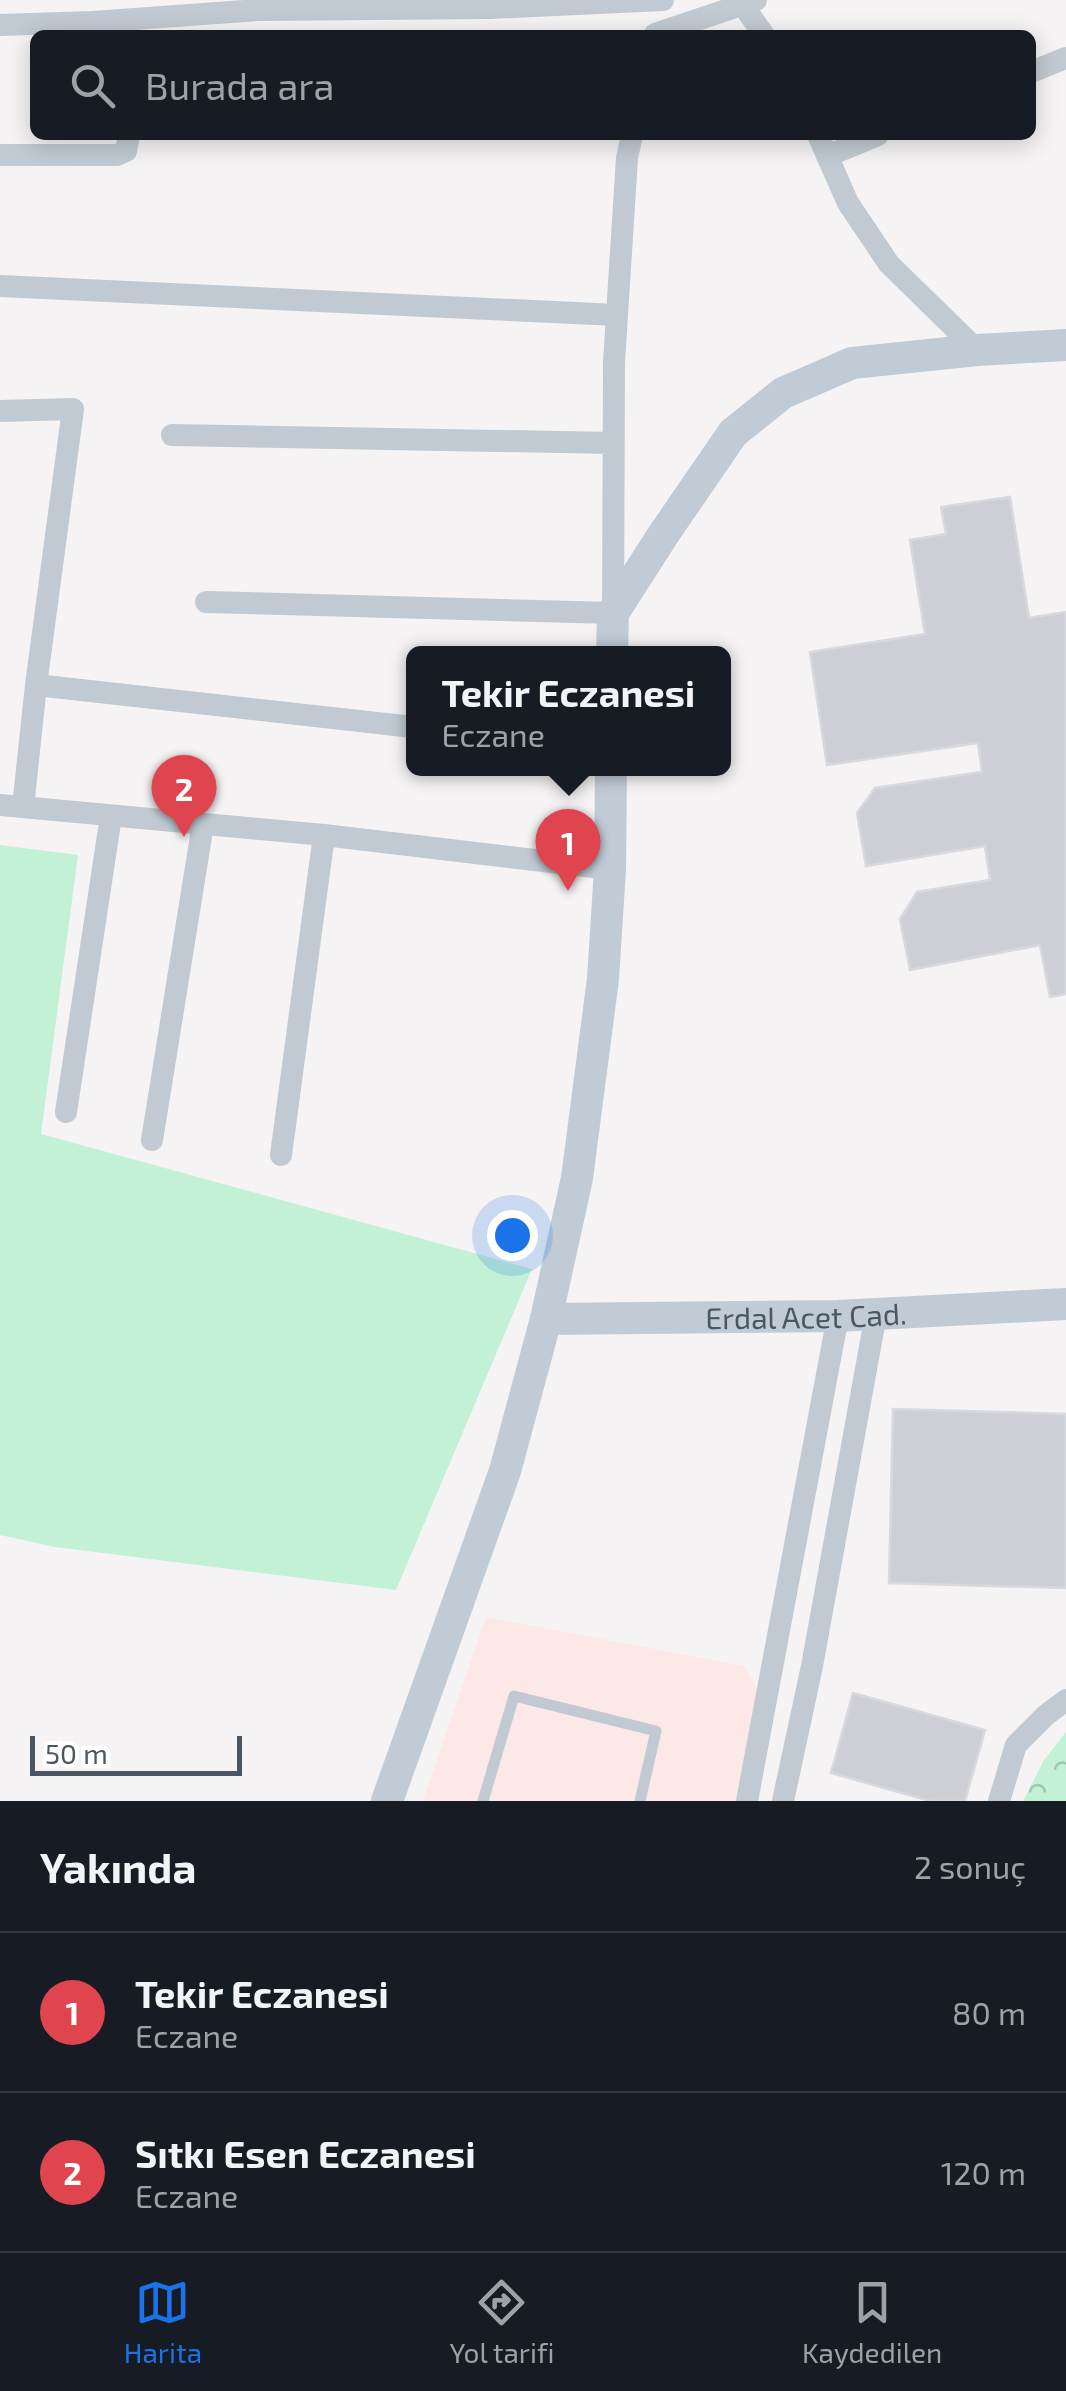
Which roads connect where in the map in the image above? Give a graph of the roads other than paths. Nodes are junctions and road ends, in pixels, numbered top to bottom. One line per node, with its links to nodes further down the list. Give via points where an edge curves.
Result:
1 (662, 0): 3 (street); 6 (street)
2 (749, 2): 7 (street); 8 (street)
3 (476, 4): 5 (street, via 258,10)
4 (0, 25): 5 (street)
5 (132, 27)
6 (656, 30)
7 (669, 30)
8 (762, 30)
9 (1066, 58): 10 (street)
10 (1036, 70)
11 (128, 140): 15 (street, via 117,155)
12 (631, 140): 17 (street)
13 (850, 140): 14 (street)
14 (823, 145): 19 (street, via 848,204 889,264)
15 (0, 156)
16 (0, 286): 17 (street)
17 (617, 315): 22 (street)
18 (1066, 345): 19 (main road)
19 (977, 350): 24 (main road, via 852,362 783,393 733,433)
20 (0, 410): 26 (street, via 73,409)
21 (172, 435): 22 (street)
22 (613, 443): 24 (street)
23 (206, 602): 24 (street)
24 (613, 612): 25 (main road)
25 (612, 646)
26 (36, 685): 27 (street); 29 (street)
27 (406, 725)
28 (611, 776): 33 (main road)
29 (12, 806): 30 (street)
30 (112, 816): 31 (street); 34 (street)
31 (203, 824): 32 (street); 35 (street)
32 (324, 835): 33 (street); 36 (street)
33 (610, 869): 40 (main road, via 577,1178)
34 (66, 1112)
35 (152, 1140)
36 (281, 1155)
37 (1066, 1304): 38 (main road, Erdal Acet Cad.)
38 (876, 1314): 39 (main road, Erdal Acet Cad.); 46 (street)
39 (838, 1316): 40 (main road, Erdal Acet Cad.); 45 (street)
40 (546, 1319): 42 (main road, via 504,1471)
41 (1066, 1700): 47 (street, via 1016,1745)
42 (387, 1801)
43 (483, 1801): 44 (lane, via 514,1696 656,1730)
44 (640, 1801)
45 (747, 1801)
46 (783, 1801)
47 (999, 1801)

